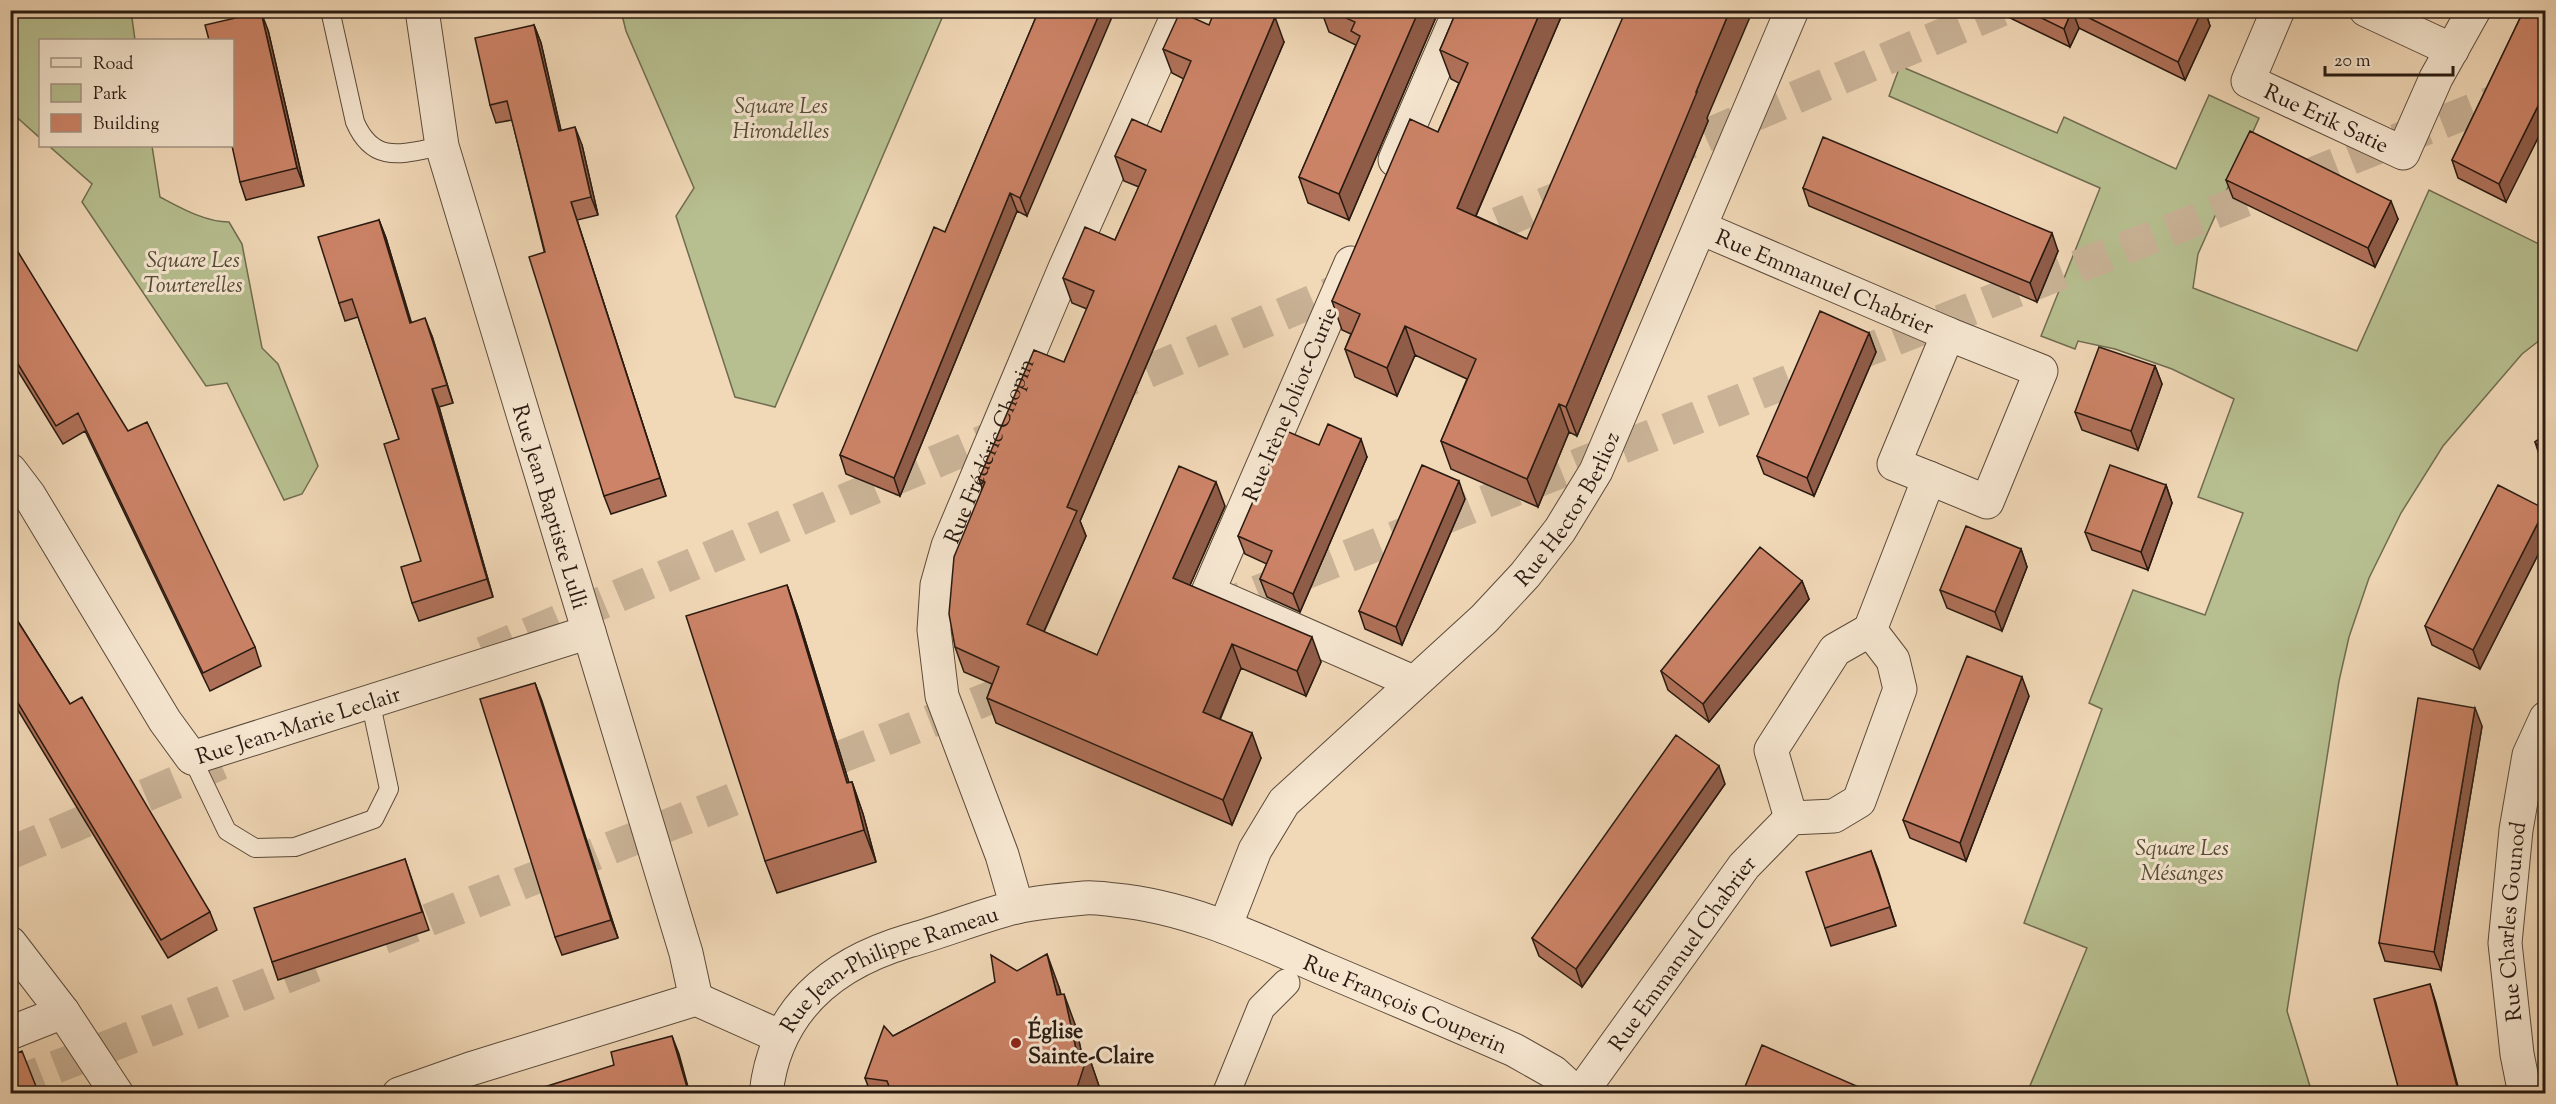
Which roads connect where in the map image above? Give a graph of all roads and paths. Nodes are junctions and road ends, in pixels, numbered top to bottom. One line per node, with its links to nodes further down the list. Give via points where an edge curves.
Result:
1 (330, 10): 10 (lane, via 362,139 377,150 397,155)
2 (422, 10): 10 (street, Rue Jean Baptiste Lulli)
3 (1180, 10): 24 (street, Rue Frédéric Chopin, via 1053,296 948,546 937,585 934,630 942,696 1002,855)
4 (1460, 10): 11 (street)
5 (1792, 10): 12 (street, Rue Hector Berlioz)
6 (2278, 10): 9 (street, Rue Erik Satie, via 2248,81 2403,153)
7 (2366, 10): 9 (street)
8 (2474, 10): 9 (street, Rue Erik Satie)
9 (2452, 50)
10 (442, 146): 18 (street, Rue Jean Baptiste Lulli)
11 (1384, 186)
12 (1701, 228): 14 (street, Rue Emmanuel Chabrier); 19 (street, Rue Hector Berlioz, via 1596,471 1560,530 1484,619)
13 (1365, 230): 19 (street, Rue Irène Joliot-Curie, via 1208,592)
14 (1948, 334): 16 (street, Rue Emmanuel Chabrier, via 1894,464); 16 (street, Rue Emmanuel Chabrier, via 2041,371 1987,502)
15 (10, 470): 22 (street, Rue Jean-Marie Leclair, via 29,495 165,721)
16 (1929, 478): 17 (street)
17 (1870, 630): 23 (street, via 1835,650 1771,750); 23 (street, via 1893,660 1900,689 1859,801 1834,816)
18 (589, 632): 20 (street, Rue Jean-Marie Leclair); 28 (street, Rue Jean Baptiste Lulli, via 686,953)
19 (1413, 682): 25 (street, Rue Hector Berlioz, via 1284,802 1255,850)
20 (370, 700): 22 (street, Rue Jean-Marie Leclair); 22 (lane, via 389,789 374,819 295,847 255,848 227,831)
21 (2546, 718): 37 (street, Rue Charles Gounod, via 2529,755 2516,830 2505,943)
22 (192, 758)
23 (1791, 818): 36 (street, Rue Emmanuel Chabrier, via 1744,866)
24 (1017, 907): 25 (street, Rue Jean-Philippe Rameau, via 1086,898 1131,902 1175,910); 31 (street, Rue Jean-Philippe Rameau, via 895,945 846,966 807,998)
25 (1225, 927): 36 (street, Rue François Couperin, via 1514,1050 1553,1072)
26 (10, 943): 29 (street)
27 (1286, 983): 35 (street, via 1261,1008)
28 (696, 999): 31 (street, Rue Jean-Philippe Rameau); 33 (street)
29 (63, 1012): 30 (street); 32 (street)
30 (10, 1033)
31 (781, 1037): 34 (street)
32 (117, 1094)
33 (399, 1094)
34 (766, 1094)
35 (1226, 1094)
36 (1579, 1094)
37 (2525, 1094)

